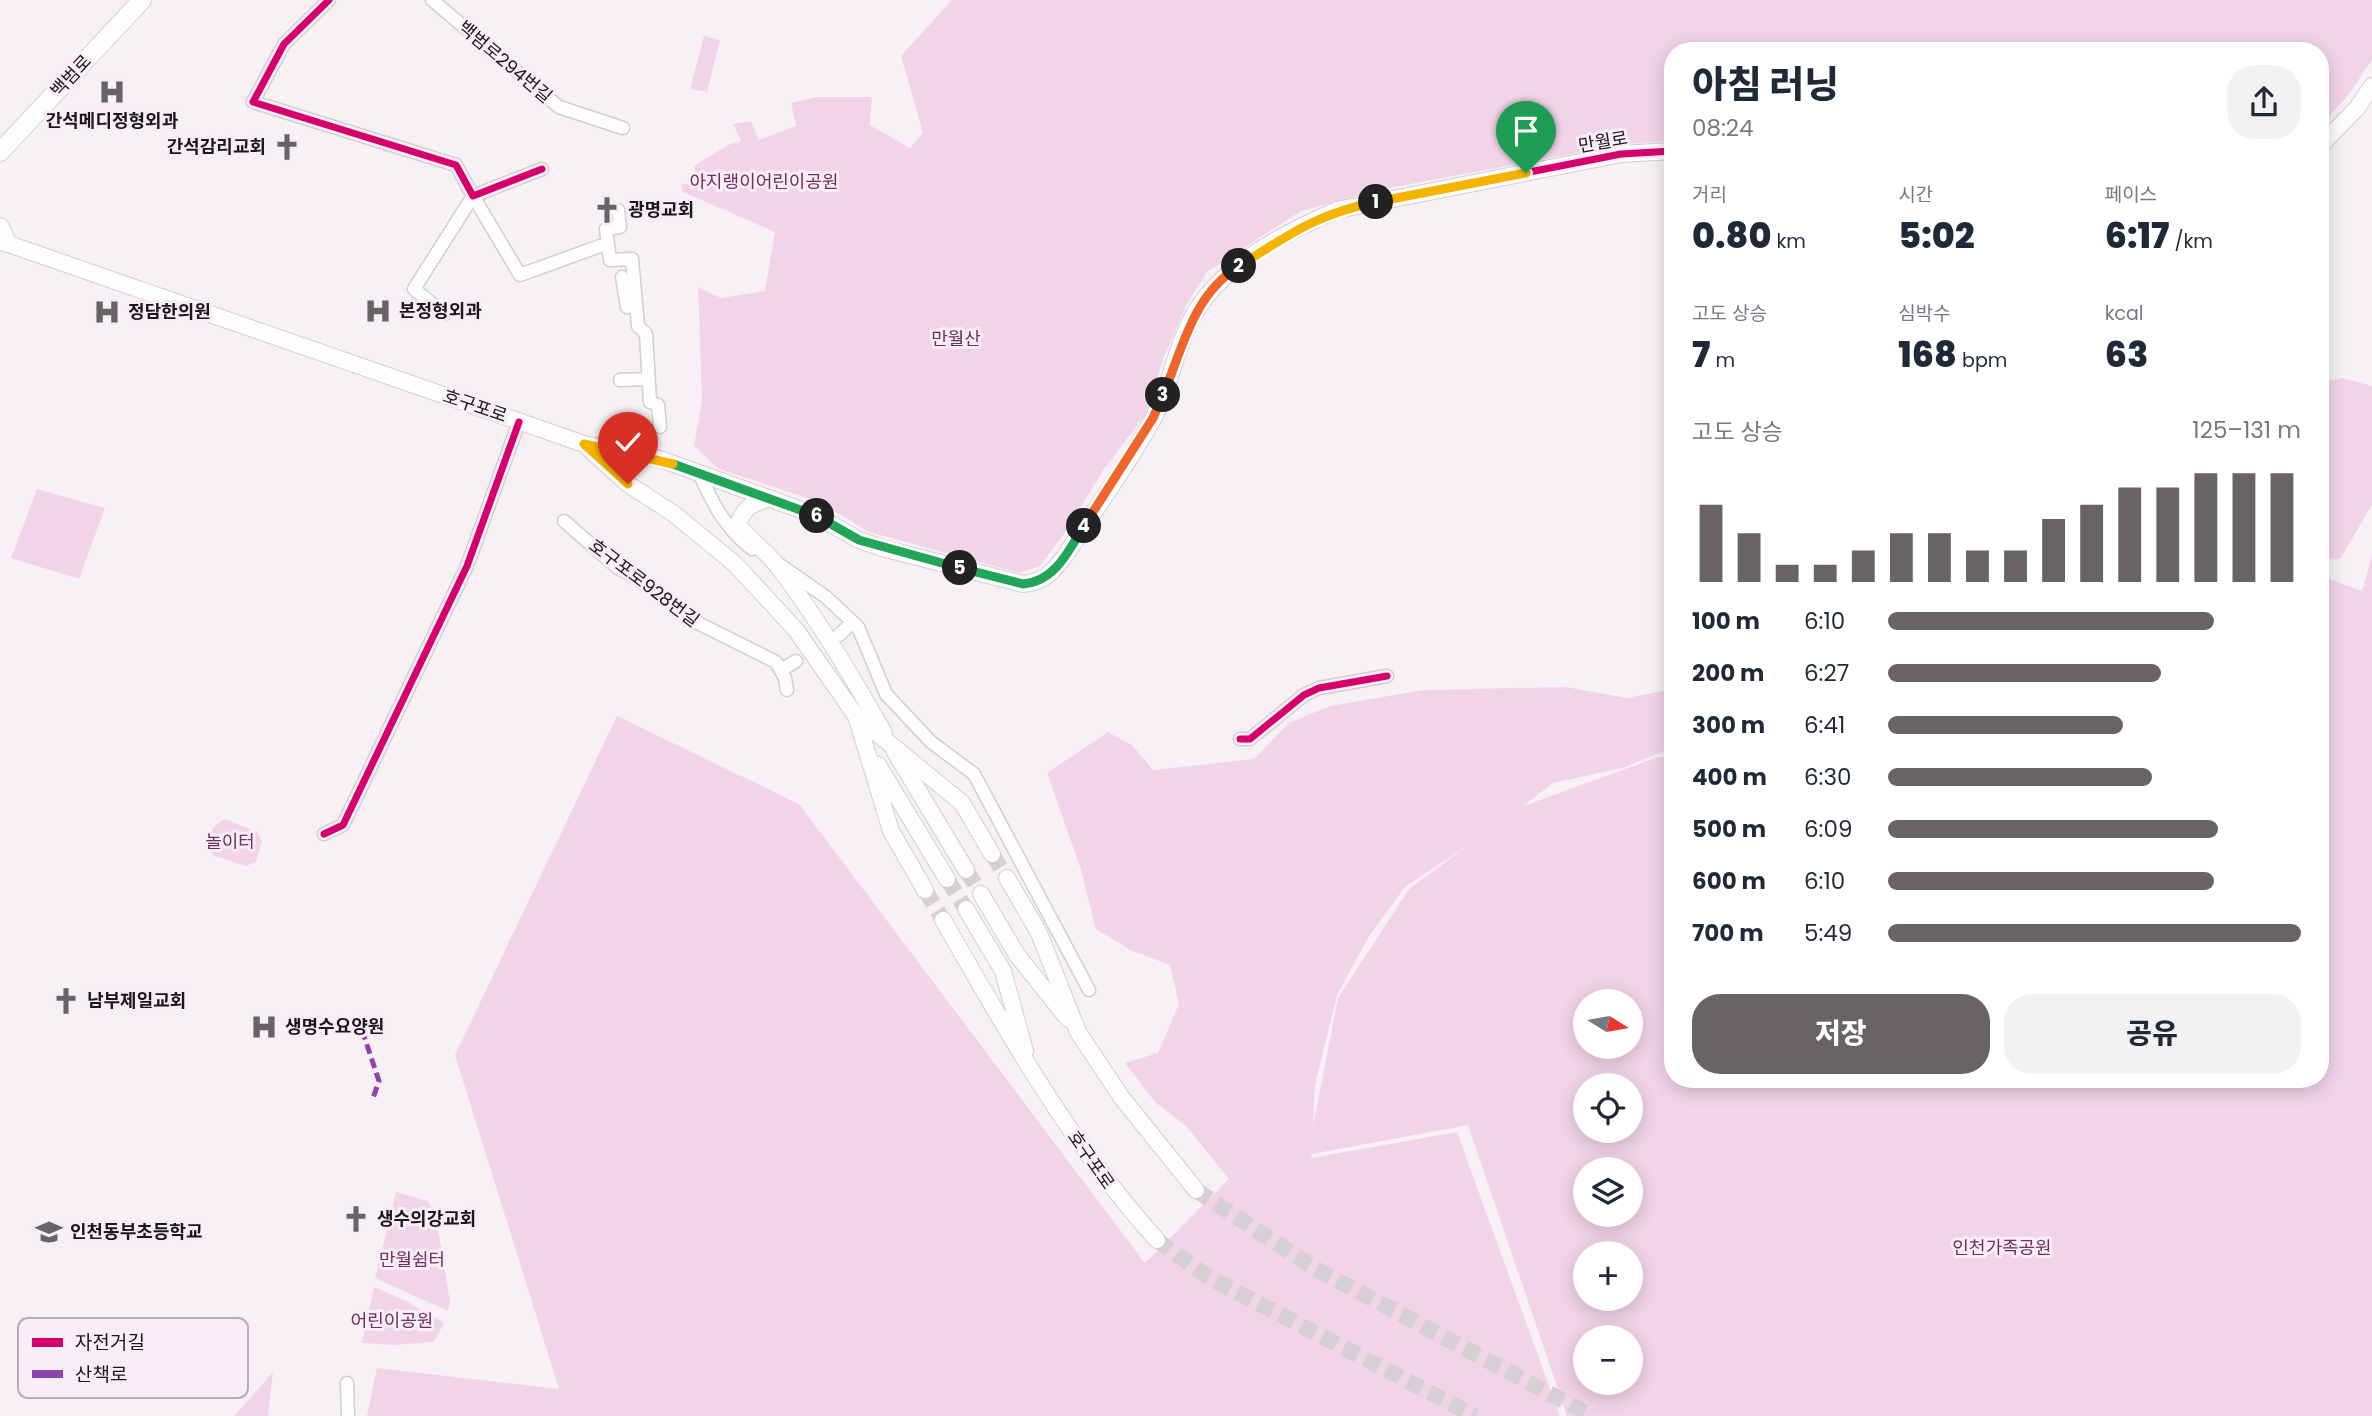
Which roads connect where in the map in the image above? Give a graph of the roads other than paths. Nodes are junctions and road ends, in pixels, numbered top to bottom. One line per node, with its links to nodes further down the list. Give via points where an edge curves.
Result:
1 (142, 0): 7 (main road, 백범로)
2 (329, 0): 10 (street, via 284,44 253,102 456,165)
3 (432, 0): 5 (street, 백범로294번길, via 559,107)
4 (2372, 86): 6 (main road)
5 (623, 128)
6 (2329, 137)
7 (0, 152)
8 (1664, 152): 23 (main road, 만월로, via 1621,154 1337,210 1234,269 1192,318 1153,418 1067,553 1053,571 1034,583 882,548)
9 (542, 169): 10 (street)
10 (472, 196): 13 (street, via 520,275); 16 (street, via 414,289)
11 (618, 210): 15 (street, via 620,227 606,229 610,260 632,259)
12 (2, 237): 19 (main road, 호구포로)
13 (600, 246)
14 (622, 276): 15 (street, via 627,307)
15 (636, 306): 17 (street, via 638,326 646,334)
16 (445, 314)
17 (649, 379): 18 (street); 20 (street, via 650,402 658,405)
18 (620, 380)
19 (519, 422): 21 (main road, 호구포로); 36 (street, via 467,566 343,825)
20 (660, 427)
21 (584, 444): 22 (main road, 만월로, via 660,459); 32 (main road, 호구포로, via 628,484 674,514 735,564 796,630)
22 (699, 473): 23 (main road, 만월로); 25 (street, via 732,533)
23 (770, 499): 25 (main road, via 753,502 738,524)
24 (564, 521): 29 (street, 호구포로928번길, via 618,568 652,587 686,617 764,654)
25 (771, 559): 26 (street); 34 (main road, via 832,642)
26 (853, 622): 27 (street); 45 (street, via 886,694 931,742 974,774)
27 (839, 635)
28 (796, 661): 29 (street)
29 (781, 670): 31 (street)
30 (1387, 676): 33 (street, via 1319,688 1250,739)
31 (786, 690)
32 (856, 716): 34 (main road, 호구포로); 35 (main road, 호구포로)
33 (1240, 739)
34 (889, 742): 37 (main road, 호구포로, via 962,803); 38 (main road, 호구포로)
35 (865, 745): 40 (main road, 호구포로); 41 (main road, 호구포로, via 891,831)
36 (324, 834)
37 (992, 854)
38 (966, 870)
39 (1007, 878): 46 (main road, via 1039,933)
40 (947, 879)
41 (925, 890)
42 (981, 894): 46 (main road, via 1017,955)
43 (966, 909): 47 (main road, 호구포로, via 1003,971)
44 (943, 920): 47 (main road, 호구포로)
45 (1089, 990)
46 (1078, 1032): 48 (main road, via 1122,1098)
47 (1031, 1074): 49 (main road, 호구포로, via 1117,1196)
48 (1196, 1190)
49 (1157, 1240)
50 (347, 1383): 51 (street)
51 (348, 1416)

